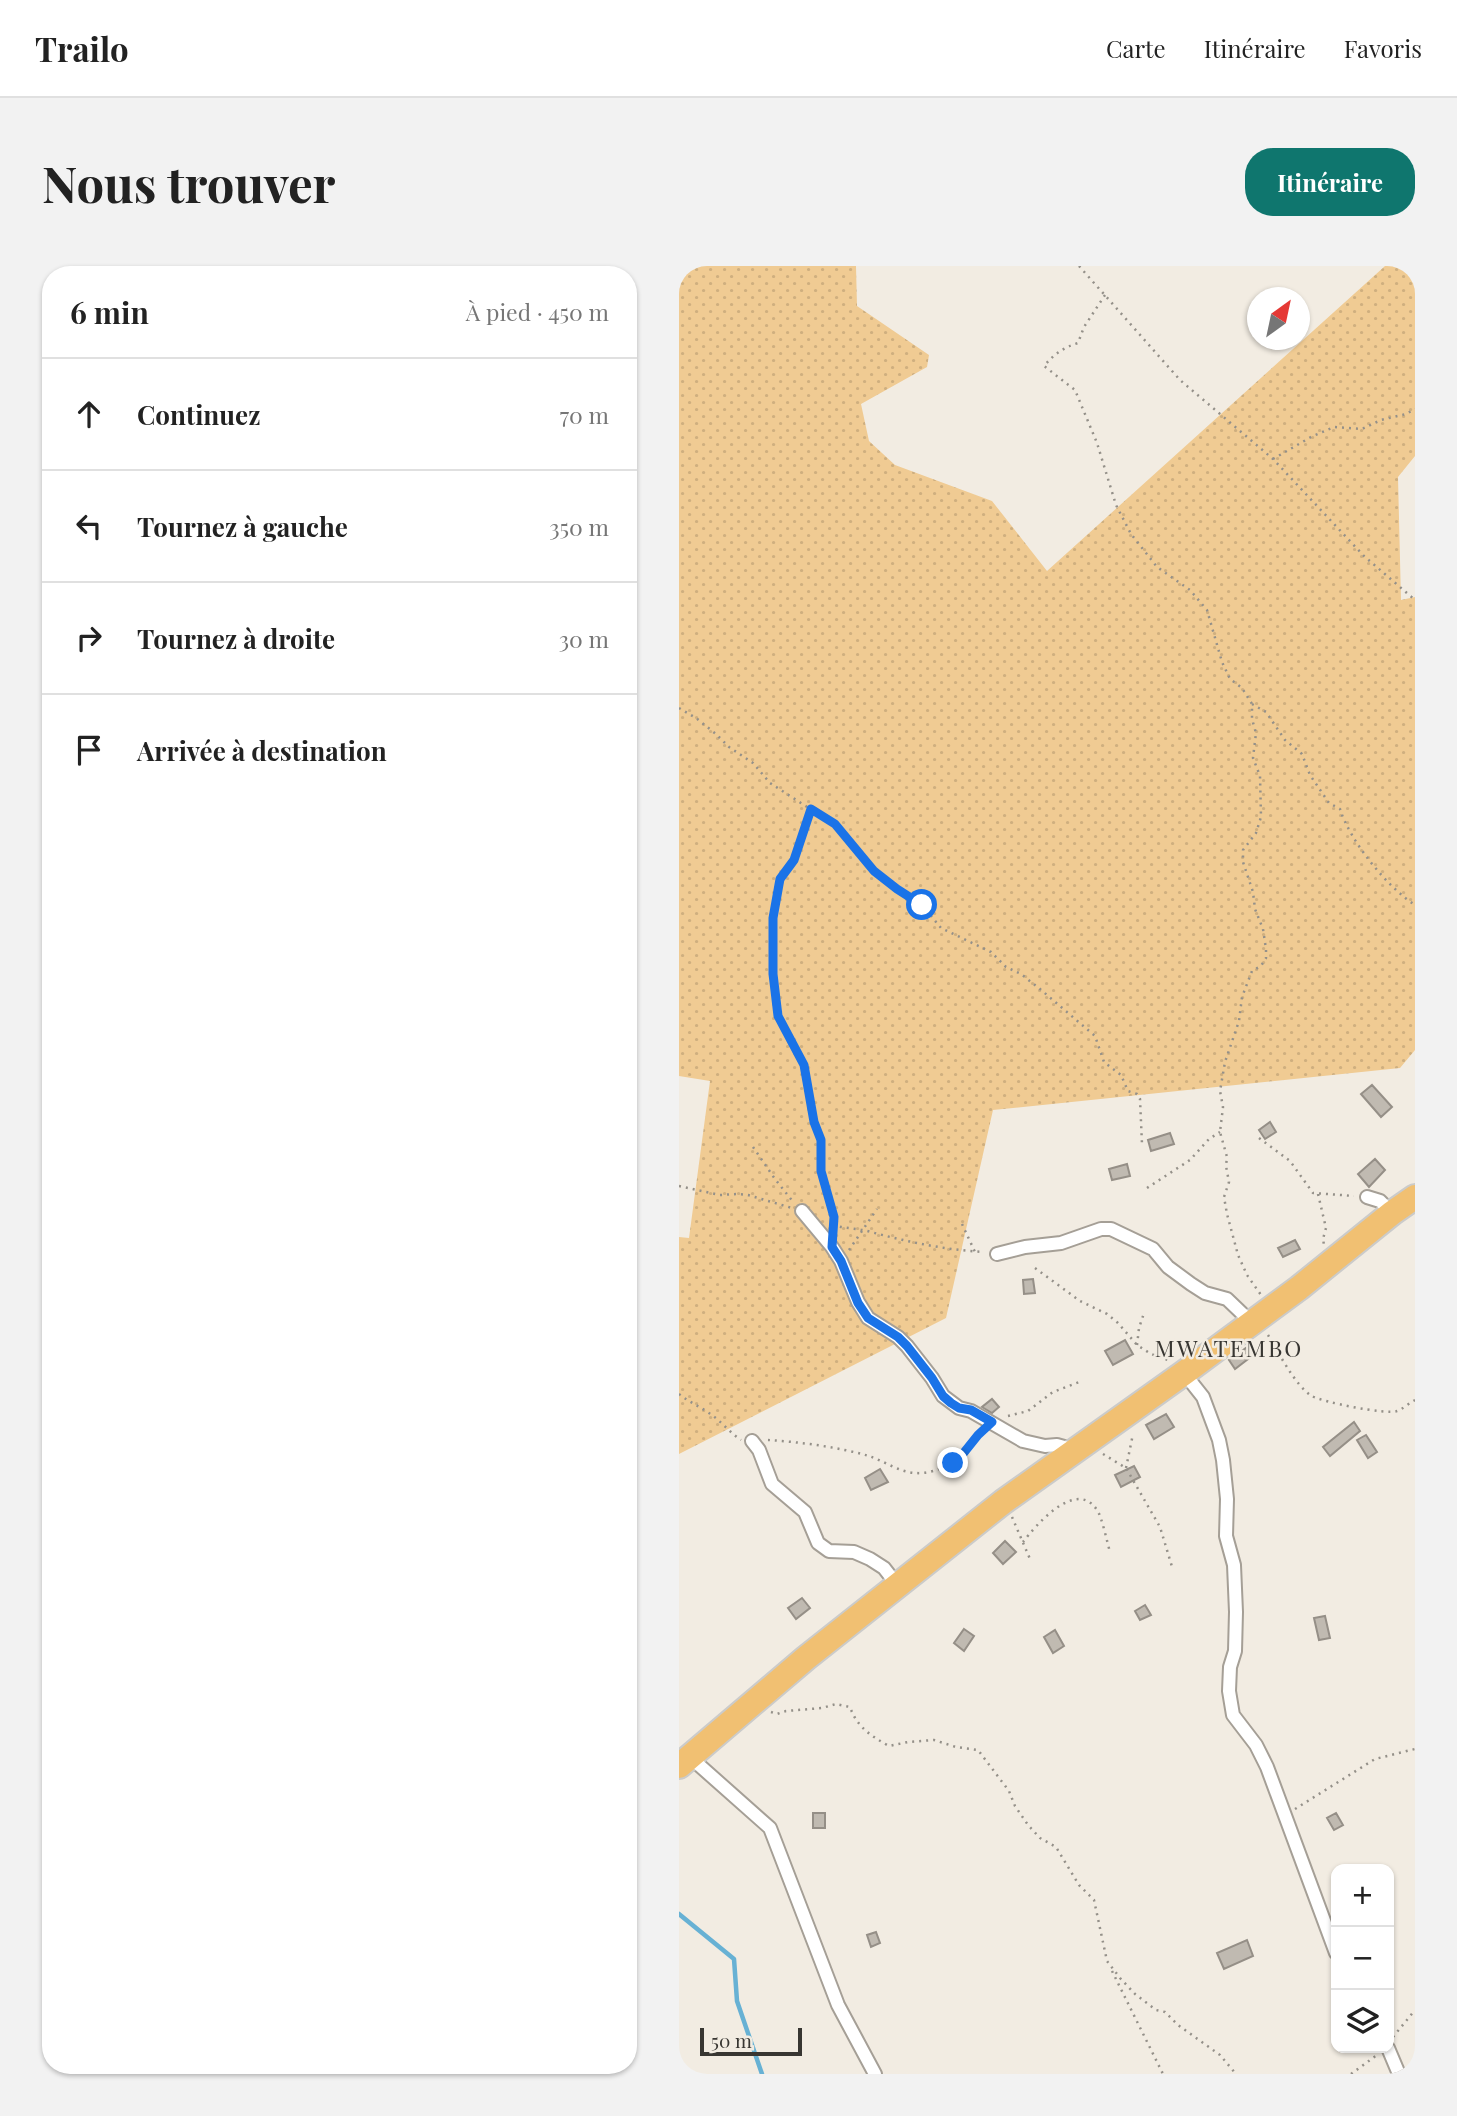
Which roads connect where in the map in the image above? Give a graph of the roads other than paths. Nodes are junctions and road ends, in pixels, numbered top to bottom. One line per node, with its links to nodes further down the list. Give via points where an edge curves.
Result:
1 (1367, 1197): 4 (street, via 1380,1201)
2 (1415, 1197): 4 (highway)
3 (802, 1211): 9 (street, via 841,1261 868,1318 907,1346 951,1403 1023,1441)
4 (1392, 1213): 6 (highway)
5 (997, 1254): 6 (street, via 1061,1244 1111,1229 1153,1249 1168,1267 1205,1293)
6 (1259, 1316): 7 (highway)
7 (1184, 1373): 9 (highway); 12 (street, via 1203,1397 1223,1460 1226,1536 1234,1565 1236,1602 1229,1691 1233,1716 1256,1745)
8 (752, 1441): 10 (street, via 772,1484 805,1512 818,1543 829,1551 854,1552 870,1559)
9 (1078, 1448): 10 (highway)
10 (898, 1586): 11 (highway)
11 (685, 1762): 14 (street, via 770,1828 838,2005)
12 (1331, 1939)
13 (1388, 2053): 15 (street)
14 (875, 2074)
15 (1399, 2074)

